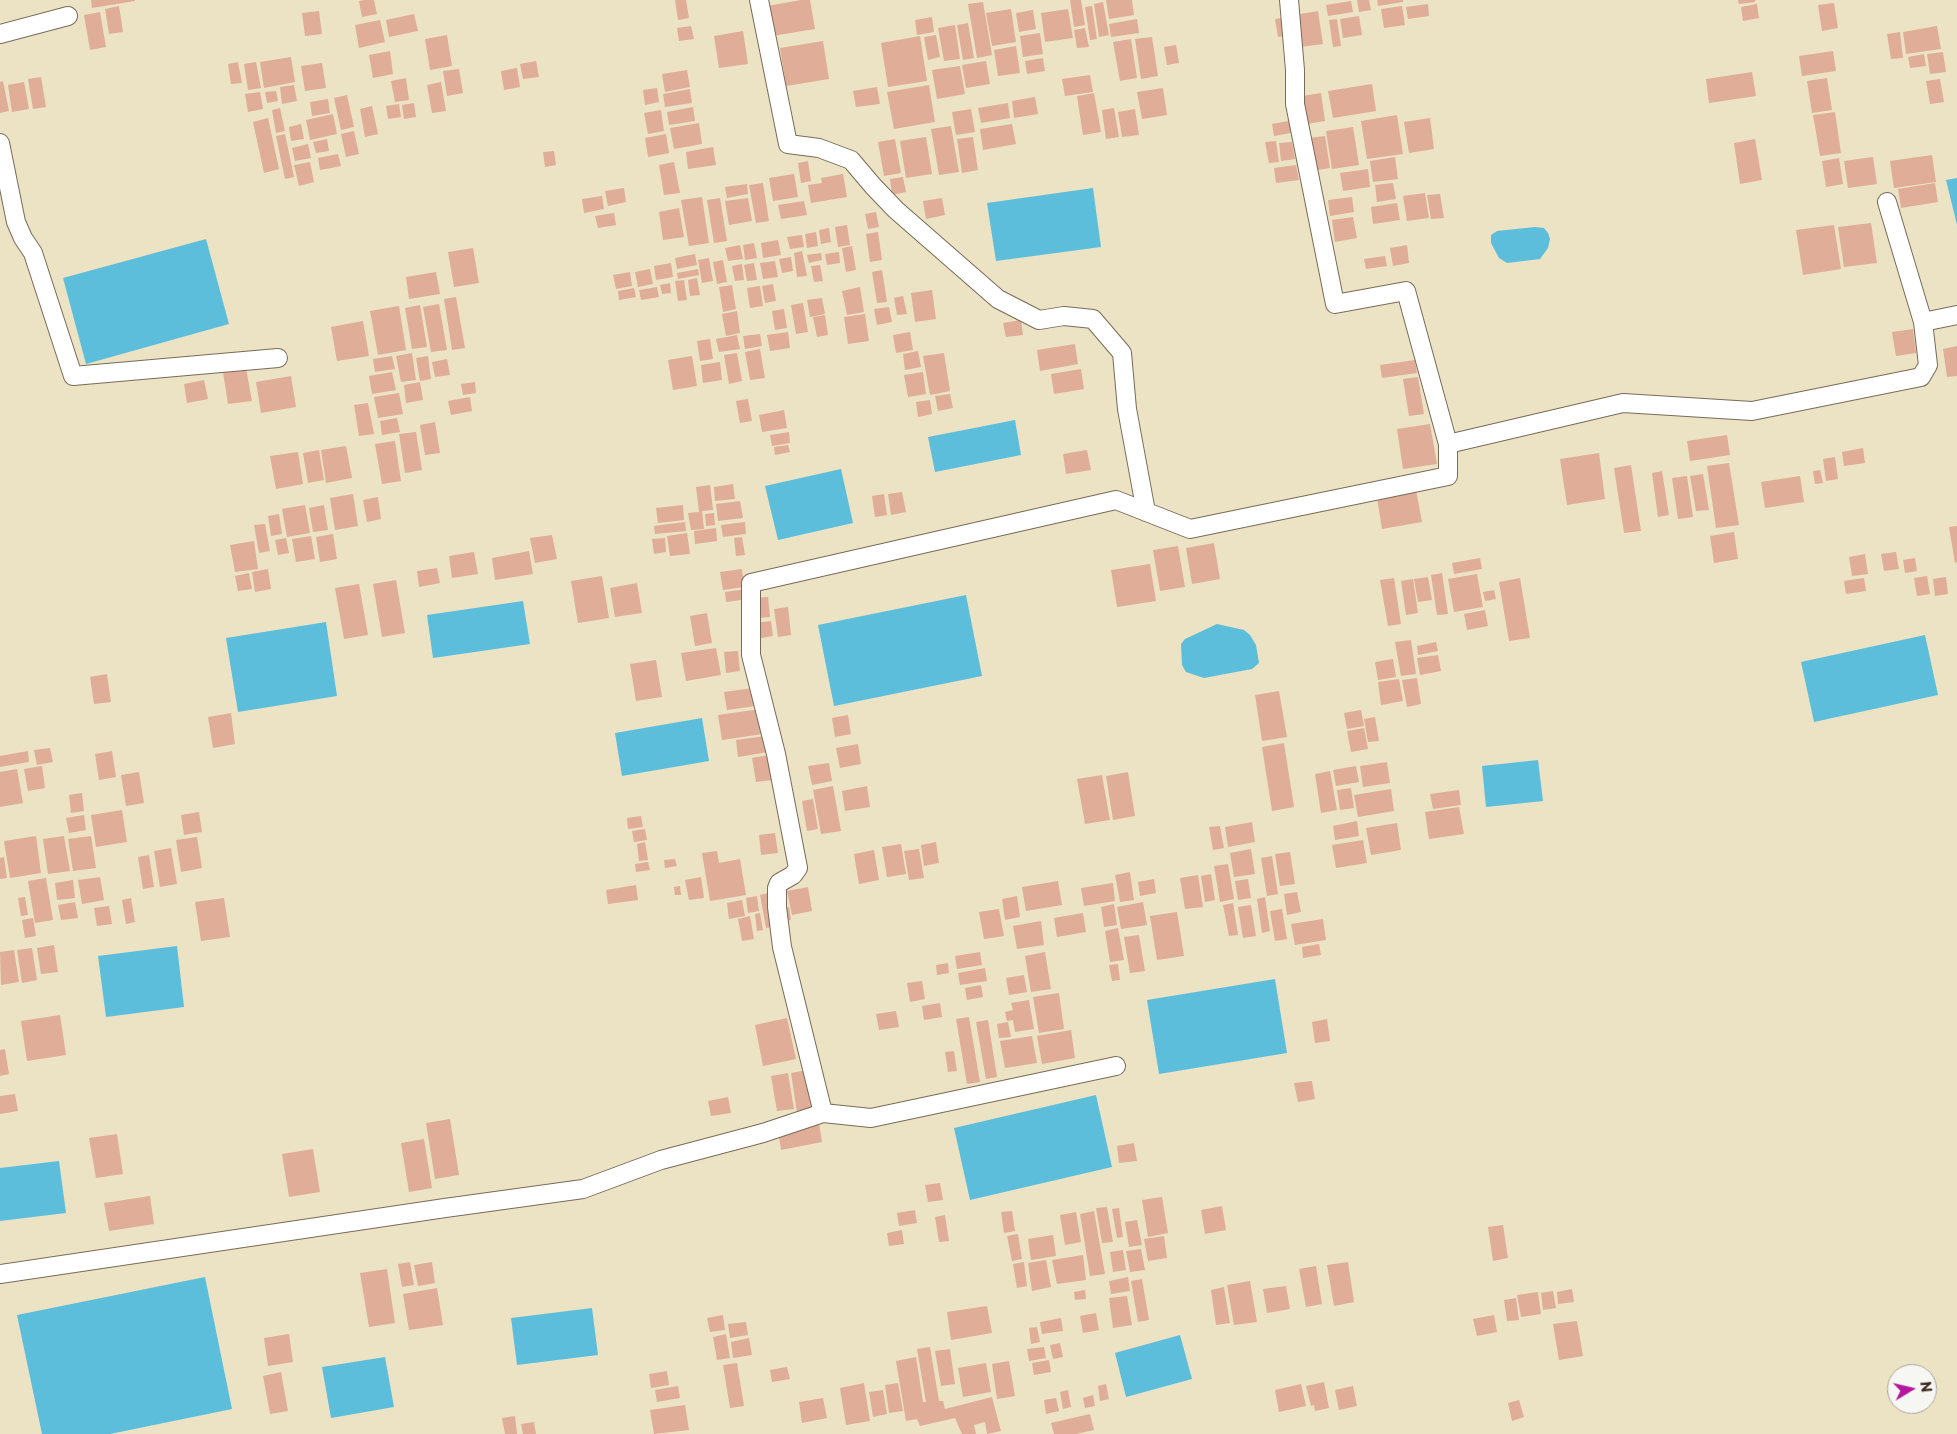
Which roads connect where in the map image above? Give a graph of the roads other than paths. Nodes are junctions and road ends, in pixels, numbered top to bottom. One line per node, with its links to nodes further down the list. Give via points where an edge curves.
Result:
1 (759, 0): 11 (street, via 788,144 819,148 851,160 896,210 998,299 1039,320 1064,316 1093,319 1122,353 1127,409)
2 (1289, 0): 10 (street, via 1295,104 1335,304 1406,291)
3 (68, 16): 4 (street)
4 (0, 34)
5 (0, 143): 9 (street, via 16,222 33,253 73,376)
6 (1887, 202): 8 (street)
7 (1957, 315): 8 (street)
8 (1923, 322): 10 (street, via 1928,365 1921,377 1752,411 1623,403)
9 (278, 358)
10 (1448, 444): 11 (street, via 1448,476 1190,529)
11 (1146, 512): 13 (street, via 1116,500 751,583 751,655 776,754 798,868 777,888 782,947)
12 (1116, 1066): 13 (street, via 871,1118)
13 (823, 1113): 14 (street, via 662,1160 583,1189)
14 (0, 1274)

